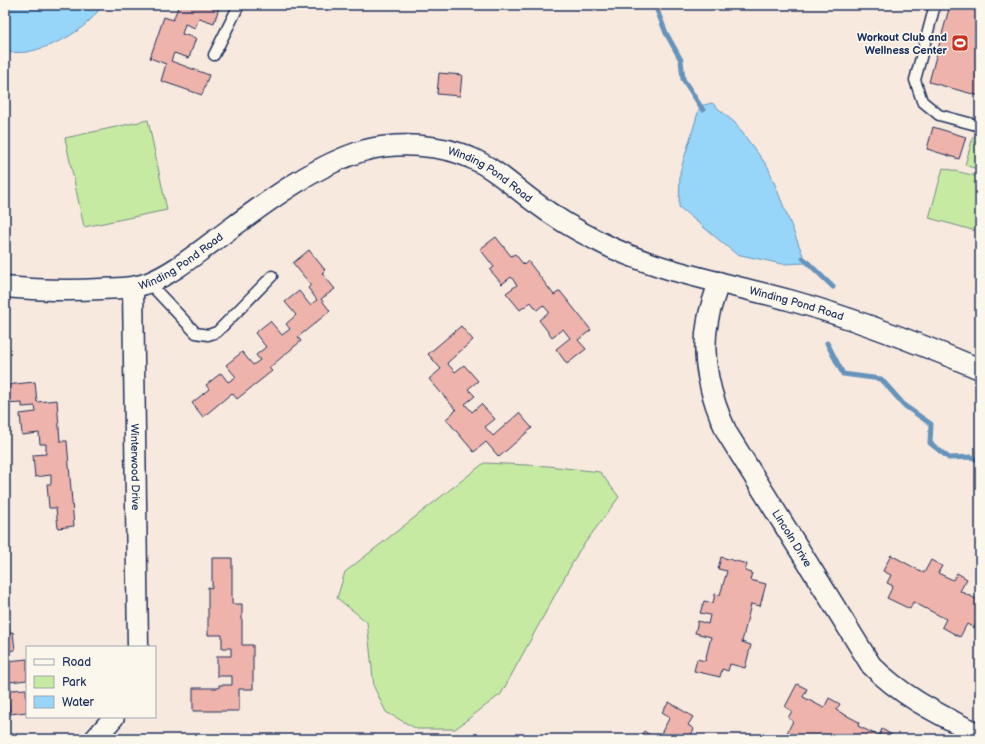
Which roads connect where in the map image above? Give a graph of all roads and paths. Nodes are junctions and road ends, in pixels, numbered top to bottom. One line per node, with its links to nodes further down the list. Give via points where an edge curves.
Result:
1 (240, 5): 3 (lane)
2 (935, 5): 4 (lane, via 915,80 922,100 939,114)
3 (214, 55)
4 (980, 126)
5 (272, 276): 7 (lane, via 216,332 208,335 196,333)
6 (719, 282): 7 (street, Winding Pond Road, via 647,263 597,241 567,224 471,158 452,151 405,146 367,150 332,163 249,216 184,263); 9 (street, Winding Pond Road, via 828,311); 12 (street, Lincoln Drive, via 708,321 706,365 715,406 727,433 871,666 914,701)
7 (141, 286): 8 (street, Winding Pond Road, via 78,290); 10 (street, Winterwood Drive)
8 (5, 287)
9 (980, 369)
10 (138, 646)
11 (113, 718): 13 (street)
12 (980, 735)
13 (95, 739)

